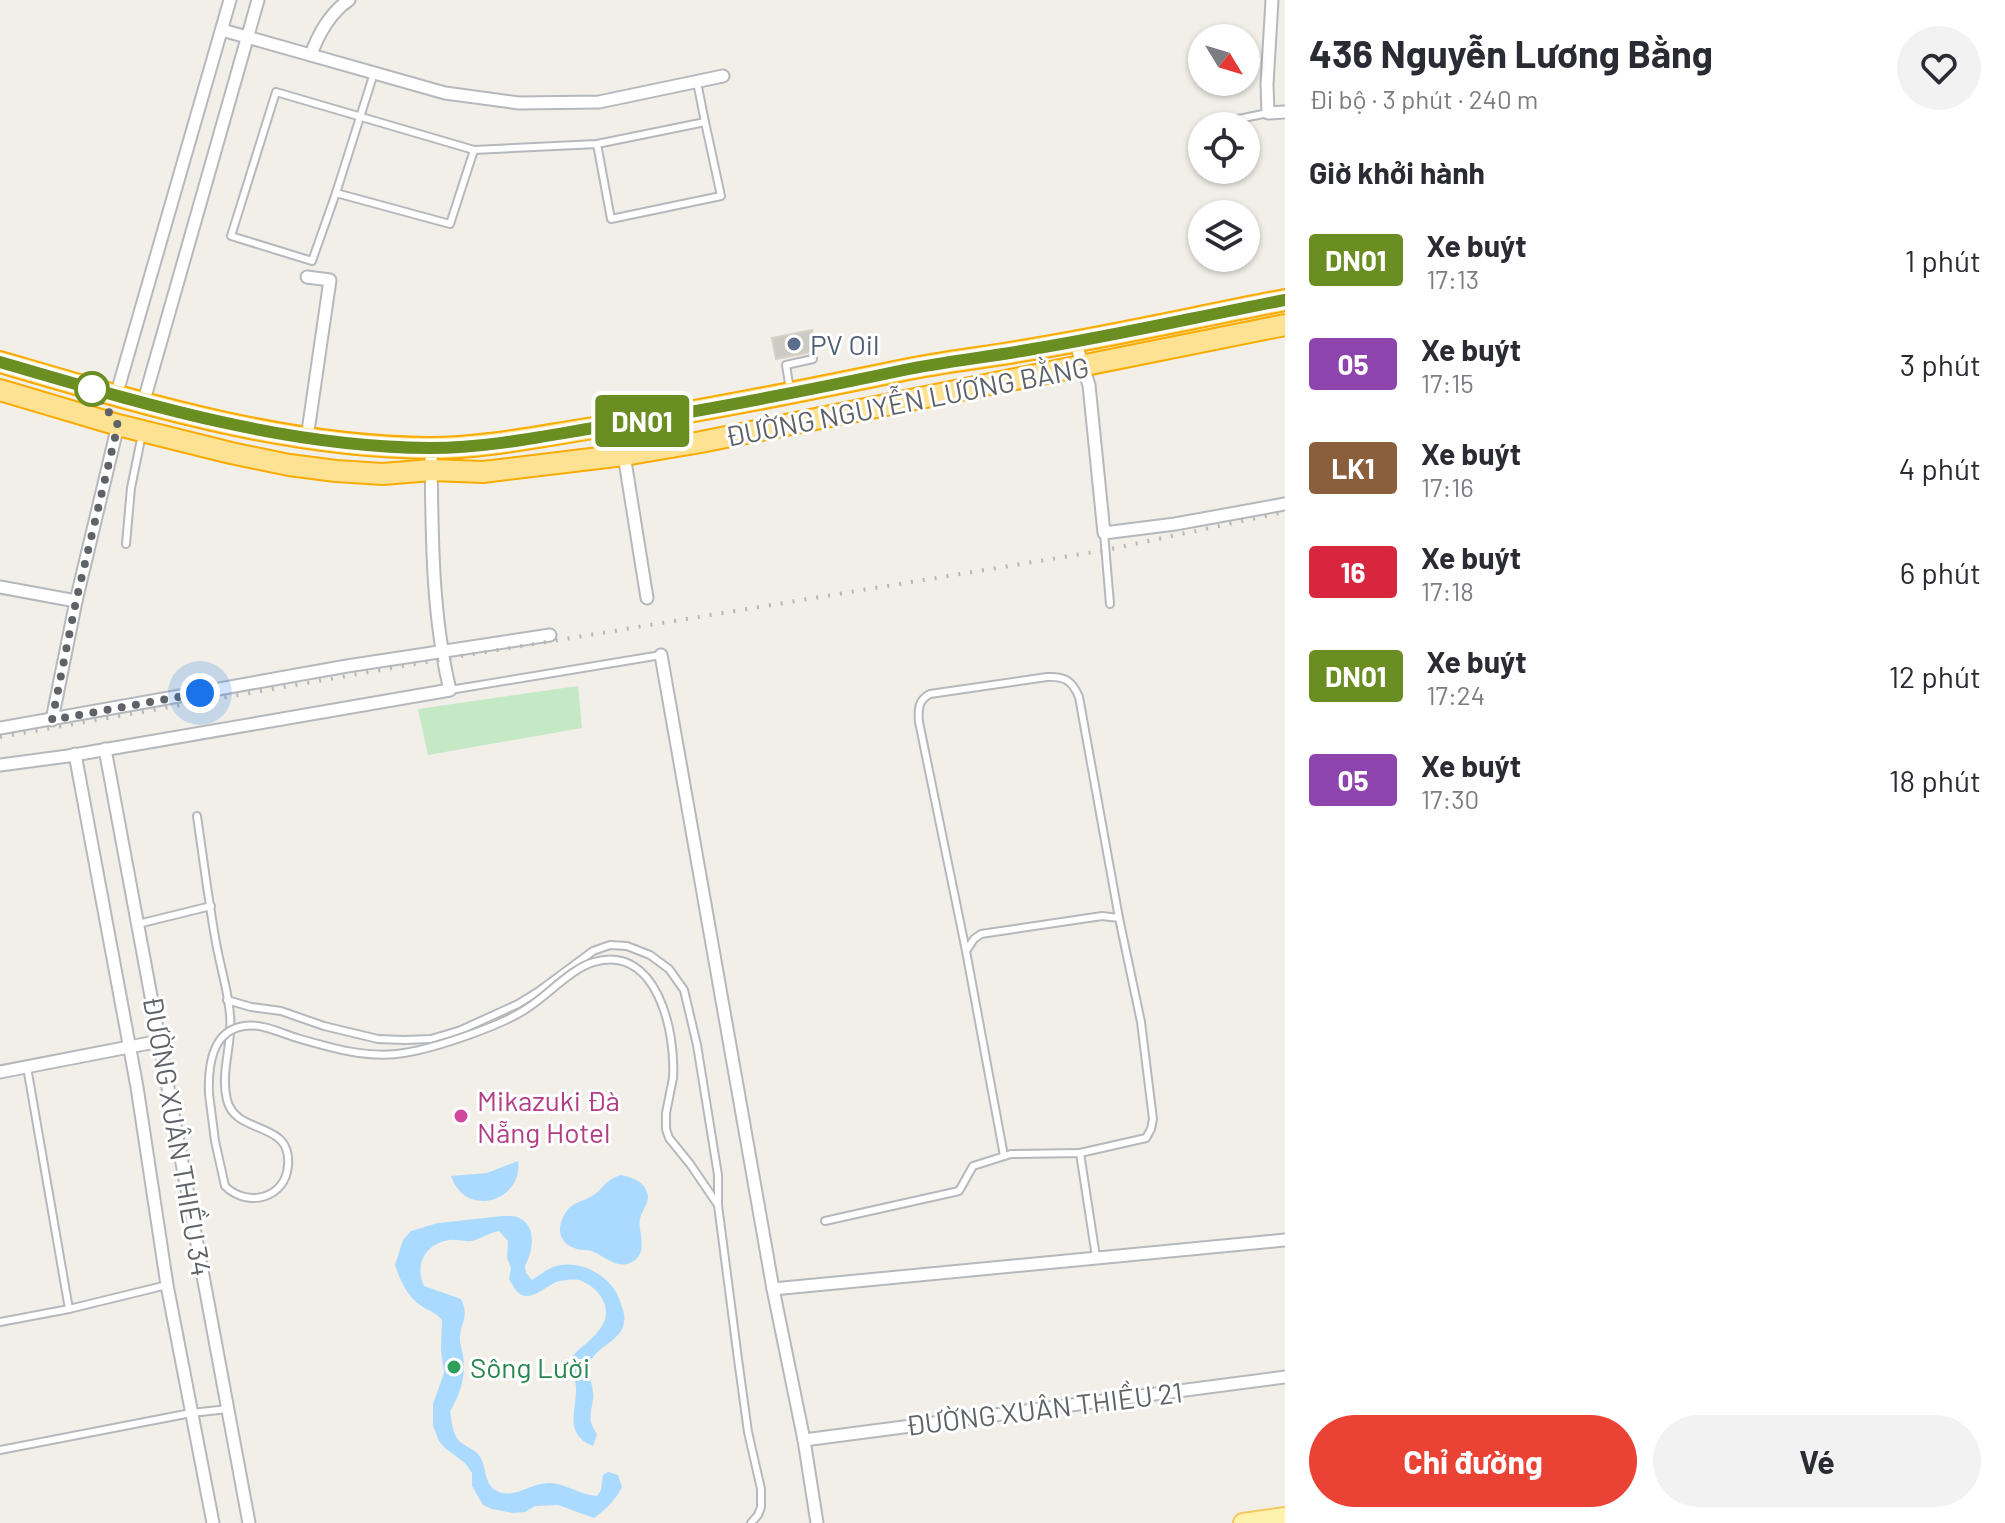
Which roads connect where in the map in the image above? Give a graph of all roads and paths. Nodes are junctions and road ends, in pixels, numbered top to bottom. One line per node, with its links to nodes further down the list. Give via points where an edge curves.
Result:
1 (230, 0): 5 (street)
2 (258, 0): 6 (street)
3 (349, 0): 7 (street, via 318,37)
4 (1272, 0): 12 (street)
5 (222, 30): 6 (street); 28 (street)
6 (248, 36): 7 (street); 29 (street)
7 (311, 55): 8 (street)
8 (374, 73): 10 (street, via 445,93 519,103 599,102); 14 (lane)
9 (723, 76): 10 (street)
10 (697, 81): 15 (lane)
11 (1285, 112): 12 (street)
12 (1268, 113): 13 (lane)
13 (1260, 115)
14 (360, 116): 17 (lane); 18 (lane); 18 (lane, via 276,92 231,236 312,261)
15 (705, 122): 16 (lane); 16 (lane, via 721,196 611,219)
16 (597, 144): 17 (lane)
17 (474, 150): 18 (lane, via 450,224)
18 (336, 193)
19 (307, 277): 32 (street, via 330,280)
20 (1285, 300): 22 (highway, ĐƯỜNG NGUYỄN LƯƠNG BẰNG)
21 (1285, 325): 25 (highway, ĐƯỜNG NGUYỄN LƯƠNG BẰNG)
22 (1075, 341): 25 (street); 27 (highway, ĐƯỜNG NGUYỄN LƯƠNG BẰNG)
23 (813, 359): 27 (lane, via 786,365)
24 (0, 362): 28 (highway, ĐƯỜNG NGUYỄN LƯƠNG BẰNG)
25 (1083, 366): 34 (highway, ĐƯỜNG NGUYỄN LƯƠNG BẰNG); 37 (street)
26 (0, 390): 30 (highway, ĐƯỜNG NGUYỄN LƯƠNG BẰNG)
27 (791, 394): 33 (highway, ĐƯỜNG NGUYỄN LƯƠNG BẰNG, via 493,444)
28 (116, 396): 29 (highway, ĐƯỜNG NGUYỄN LƯƠNG BẰNG)
29 (143, 404): 32 (highway, ĐƯỜNG NGUYỄN LƯƠNG BẰNG)
30 (118, 425): 31 (highway, ĐƯỜNG NGUYỄN LƯƠNG BẰNG); 41 (street)
31 (143, 431): 35 (highway, ĐƯỜNG NGUYỄN LƯƠNG BẰNG, via 289,465 383,474); 38 (lane)
32 (307, 438): 33 (highway, ĐƯỜNG NGUYỄN LƯƠNG BẰNG)
33 (431, 448): 35 (street)
34 (624, 455): 35 (highway, ĐƯỜNG NGUYỄN LƯƠNG BẰNG, via 483,472); 40 (street)
35 (431, 470): 44 (street)
36 (1285, 504): 37 (street)
37 (1104, 533): 42 (lane)
38 (126, 544)
39 (0, 587): 41 (street)
40 (647, 598)
41 (76, 601): 47 (street)
42 (1110, 604)
43 (550, 635): 44 (street)
44 (442, 650): 46 (street); 47 (street)
45 (661, 655): 46 (lane); 69 (street)
46 (450, 690): 49 (street)
47 (52, 720): 48 (street)
48 (0, 728)
49 (105, 749): 50 (street); 55 (street, ĐƯỜNG XUÂN THIỀU 34)
50 (75, 754): 51 (street); 59 (street, ĐƯỜNG XUÂN THIỀU 34)
51 (0, 765)
52 (197, 816): 53 (lane)
53 (211, 906): 55 (lane); 57 (lane)
54 (1119, 918): 56 (lane, via 981,934); 56 (lane, via 1079,697 1070,681 1047,677 930,694 920,702 919,722); 62 (lane, via 1141,1022 1153,1119 1146,1138)
55 (138, 924): 58 (street, ĐƯỜNG XUÂN THIỀU 34)
56 (966, 951): 63 (lane)
57 (227, 1000): 64 (lane, via 378,1039 431,1039 518,1004 593,951 627,946 650,955 684,990 718,1175); 64 (lane, bridge, via 231,1018 224,1076 227,1103 239,1119 282,1141 289,1163 275,1192 255,1198 225,1186 215,1141 211,1056 219,1041 233,1029 266,1028 371,1055 404,1053 526,1010 592,963 609,960 640,969 654,988 673,1043 666,1129)
58 (160, 1041): 59 (street); 73 (street, ĐƯỜNG XUÂN THIỀU 34)
59 (130, 1047): 60 (street); 68 (street, ĐƯỜNG XUÂN THIỀU 34)
60 (27, 1067): 61 (street); 70 (lane)
61 (0, 1072)
62 (1080, 1153): 63 (lane); 67 (lane)
63 (1004, 1156): 65 (lane, via 973,1166 959,1191)
64 (718, 1205): 80 (lane, via 748,1432 761,1489 761,1507)
65 (825, 1221)
66 (1285, 1240): 67 (street)
67 (1096, 1259): 69 (street)
68 (167, 1285): 70 (lane); 74 (street, ĐƯỜNG XUÂN THIỀU 34)
69 (773, 1289): 75 (street)
70 (69, 1309): 71 (lane)
71 (0, 1322)
72 (1285, 1377): 75 (street, ĐƯỜNG XUÂN THIỀU 21)
73 (228, 1409): 74 (lane); 79 (street, ĐƯỜNG XUÂN THIỀU 34)
74 (191, 1413): 76 (lane); 78 (street, ĐƯỜNG XUÂN THIỀU 34)
75 (804, 1440): 81 (street)
76 (0, 1450)
77 (1285, 1517): 82 (main road)
78 (213, 1523)
79 (249, 1523)
80 (751, 1523)
81 (817, 1523)
82 (1243, 1523)

